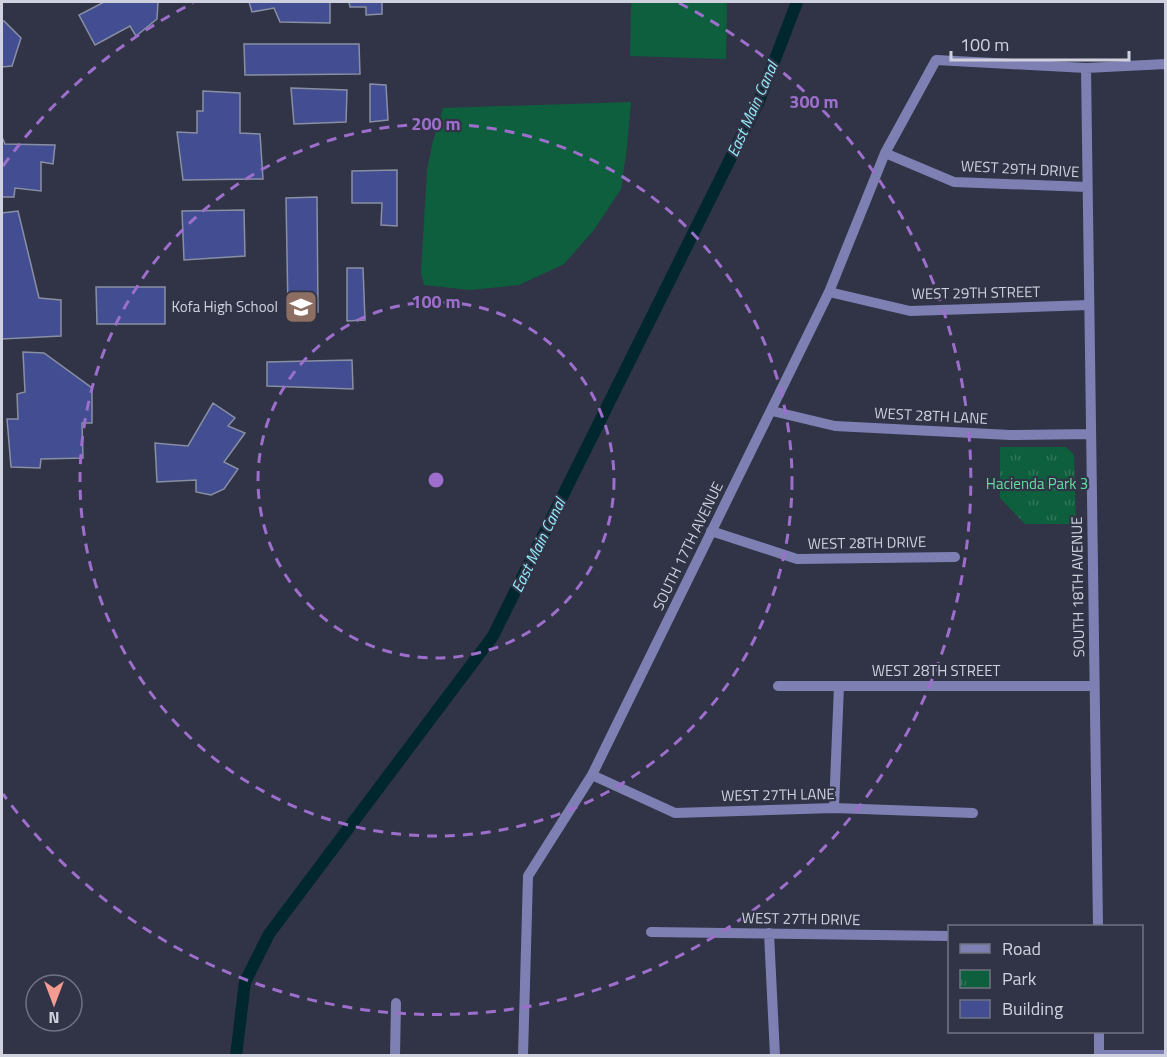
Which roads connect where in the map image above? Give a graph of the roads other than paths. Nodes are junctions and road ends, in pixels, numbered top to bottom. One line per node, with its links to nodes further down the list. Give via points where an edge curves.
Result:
1 (1166, 64): 2 (street)
2 (1086, 68): 3 (street, SOUTH 17TH AVENUE, via 936,60); 4 (street, SOUTH 18TH AVENUE)
3 (885, 153): 4 (street, WEST 29TH DRIVE, via 954,182); 5 (street, SOUTH 17TH AVENUE)
4 (1088, 187): 6 (street, SOUTH 18TH AVENUE)
5 (829, 292): 6 (street, WEST 29TH STREET, via 910,311); 7 (street, SOUTH 17TH AVENUE)
6 (1089, 305): 8 (street, SOUTH 18TH AVENUE)
7 (772, 411): 8 (street, WEST 28TH LANE, via 835,426 1010,435); 9 (street, SOUTH 17TH AVENUE)
8 (1091, 434): 13 (street, SOUTH 18TH AVENUE)
9 (711, 531): 10 (street, WEST 28TH DRIVE, via 797,559); 14 (street, SOUTH 17TH AVENUE)
10 (955, 557)
11 (778, 686): 12 (street, WEST 28TH STREET)
12 (839, 686): 13 (street, WEST 28TH STREET); 15 (street)
13 (1094, 686): 17 (street, SOUTH 18TH AVENUE)
14 (592, 775): 15 (street, WEST 27TH LANE, via 675,813); 26 (street, SOUTH 17TH AVENUE, via 528,876)
15 (834, 808): 16 (street, WEST 27TH LANE)
16 (973, 813)
17 (1098, 925)
18 (651, 932): 19 (street, WEST 27TH DRIVE)
19 (769, 933): 20 (street, WEST 27TH DRIVE); 27 (street)
20 (948, 936)
21 (396, 1003): 25 (street)
22 (1099, 1033): 23 (street)
23 (1100, 1055): 24 (street)
24 (1166, 1055)
25 (395, 1056)
26 (523, 1056)
27 (776, 1056)

